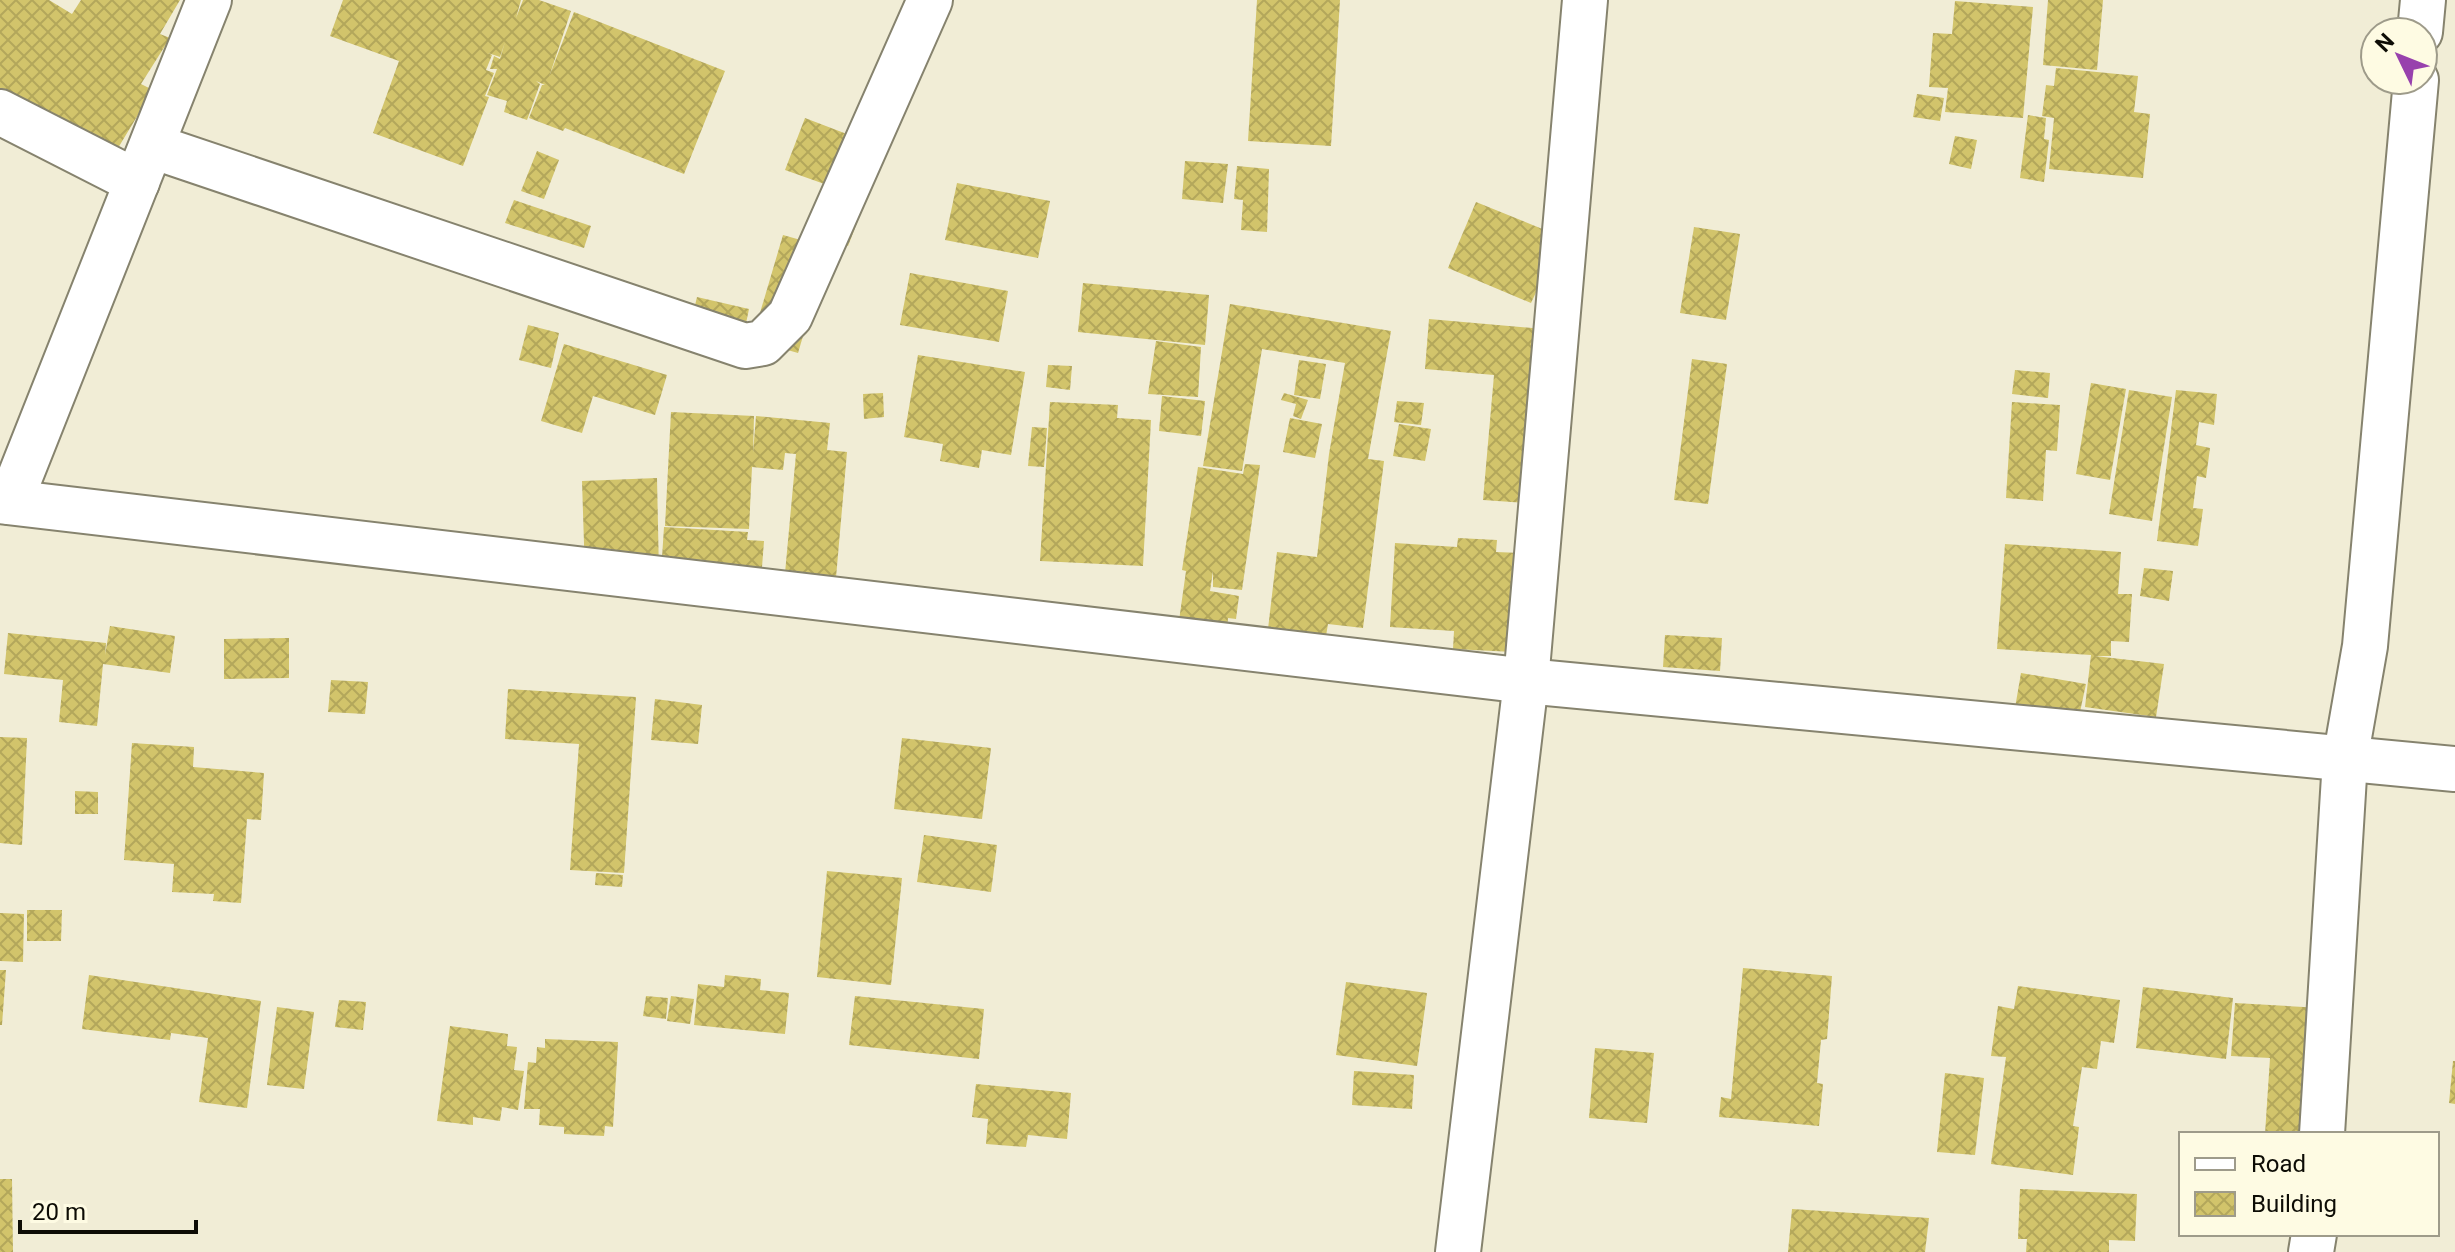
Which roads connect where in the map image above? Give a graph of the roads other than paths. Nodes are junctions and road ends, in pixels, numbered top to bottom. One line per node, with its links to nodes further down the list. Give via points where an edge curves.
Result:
1 (209, 0): 6 (street)
2 (930, 0): 6 (street, via 790,316 763,343 745,346)
3 (1585, 0): 8 (street)
4 (2415, 96): 9 (street, via 2365,646)
5 (0, 112): 6 (street)
6 (145, 164): 7 (street)
7 (5, 502): 8 (street)
8 (1526, 681): 9 (street); 12 (street)
9 (2345, 760): 10 (street); 11 (street)
10 (2455, 769)
11 (2322, 1132)
12 (1458, 1252)

